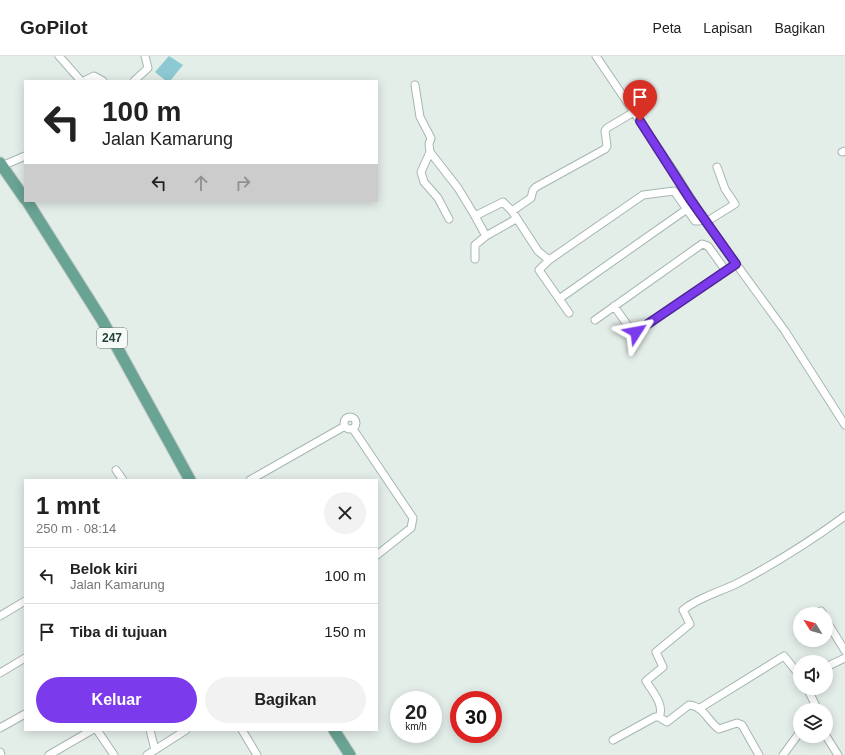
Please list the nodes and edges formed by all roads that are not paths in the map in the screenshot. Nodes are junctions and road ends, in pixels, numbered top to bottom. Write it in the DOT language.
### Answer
graph roads {
  1 [pos="60,56"];
  2 [pos="145,56"];
  3 [pos="596,56"];
  4 [pos="80,80"];
  5 [pos="86,80"];
  6 [pos="102,80"];
  7 [pos="135,80"];
  8 [pos="415,84"];
  9 [pos="634,112"];
  10 [pos="430,152"];
  11 [pos="24,156"];
  12 [pos="1,164"];
  13 [pos="717,167"];
  14 [pos="24,197"];
  15 [pos="27,202"];
  16 [pos="687,209"];
  17 [pos="512,211"];
  18 [pos="475,216"];
  19 [pos="448,219"];
  20 [pos="516,219"];
  21 [pos="705,220"];
  22 [pos="486,236"];
  23 [pos="475,259"];
  24 [pos="549,260"];
  25 [pos="736,264"];
  26 [pos="726,271"];
  27 [pos="559,299"];
  28 [pos="614,306"];
  29 [pos="569,313"];
  30 [pos="595,320"];
  31 [pos="845,425"];
  32 [pos="345,426"];
  33 [pos="353,429"];
  34 [pos="116,470"];
  35 [pos="122,479"];
  36 [pos="189,479"];
  37 [pos="252,479"];
  38 [pos="845,516"];
  39 [pos="378,554"];
  40 [pos="24,602"];
  41 [pos="0,616"];
  42 [pos="833,631"];
  43 [pos="845,651"];
  44 [pos="845,658"];
  45 [pos="24,659"];
  46 [pos="833,664"];
  47 [pos="793,667"];
  48 [pos="0,673"];
  49 [pos="700,708"];
  50 [pos="24,715"];
  51 [pos="659,717"];
  52 [pos="0,728"];
  53 [pos="90,731"];
  54 [pos="97,731"];
  55 [pos="150,731"];
  56 [pos="184,731"];
  57 [pos="243,731"];
  58 [pos="335,731"];
  59 [pos="613,740"];
  60 [pos="793,741"];
  61 [pos="830,743"];
  62 [pos="150,753"];
  63 [pos="49,755"];
  64 [pos="114,755"];
  65 [pos="257,755"];
  66 [pos="350,755"];
  67 [pos="759,755"];
  68 [pos="783,755"];
  69 [pos="838,755"];
  1 -- 4 [label="street"];
  2 -- 7 [label="street"];
  3 -- 9 [label="street"];
  5 -- 6 [label="street"];
  8 -- 10 [label="street"];
  9 -- 17 [label="street"];
  9 -- 21 [label="street"];
  10 -- 18 [label="street"];
  10 -- 19 [label="street"];
  11 -- 12 [label="street"];
  12 -- 14 [label="main road, 247"];
  13 -- 21 [label="street"];
  15 -- 36 [label="main road, 247"];
  16 -- 21 [label="street"];
  16 -- 24 [label="street"];
  16 -- 27 [label="street"];
  17 -- 18 [label="street"];
  17 -- 20 [label="street"];
  18 -- 22 [label="street"];
  20 -- 22 [label="street"];
  20 -- 24 [label="street"];
  21 -- 25 [label="street"];
  22 -- 23 [label="street"];
  24 -- 27 [label="street"];
  25 -- 26 [label="street"];
  25 -- 31 [label="street"];
  26 -- 28 [label="street"];
  26 -- 28 [label="street"];
  27 -- 29 [label="street"];
  28 -- 30 [label="street"];
  32 -- 33 [label="street"];
  32 -- 33 [label="street"];
  32 -- 37 [label="street"];
  33 -- 39 [label="street"];
  34 -- 35 [label="street"];
  38 -- 51 [label="street"];
  40 -- 41 [label="street"];
  42 -- 43 [label="street"];
  44 -- 46 [label="street"];
  45 -- 48 [label="street"];
  47 -- 49 [label="street"];
  49 -- 51 [label="street"];
  49 -- 67 [label="street"];
  50 -- 52 [label="street"];
  51 -- 59 [label="street"];
  53 -- 63 [label="street"];
  54 -- 64 [label="street"];
  55 -- 62 [label="street"];
  56 -- 62 [label="street"];
  57 -- 65 [label="street"];
  58 -- 66 [label="main road"];
  60 -- 68 [label="street"];
  61 -- 69 [label="street"];
}
